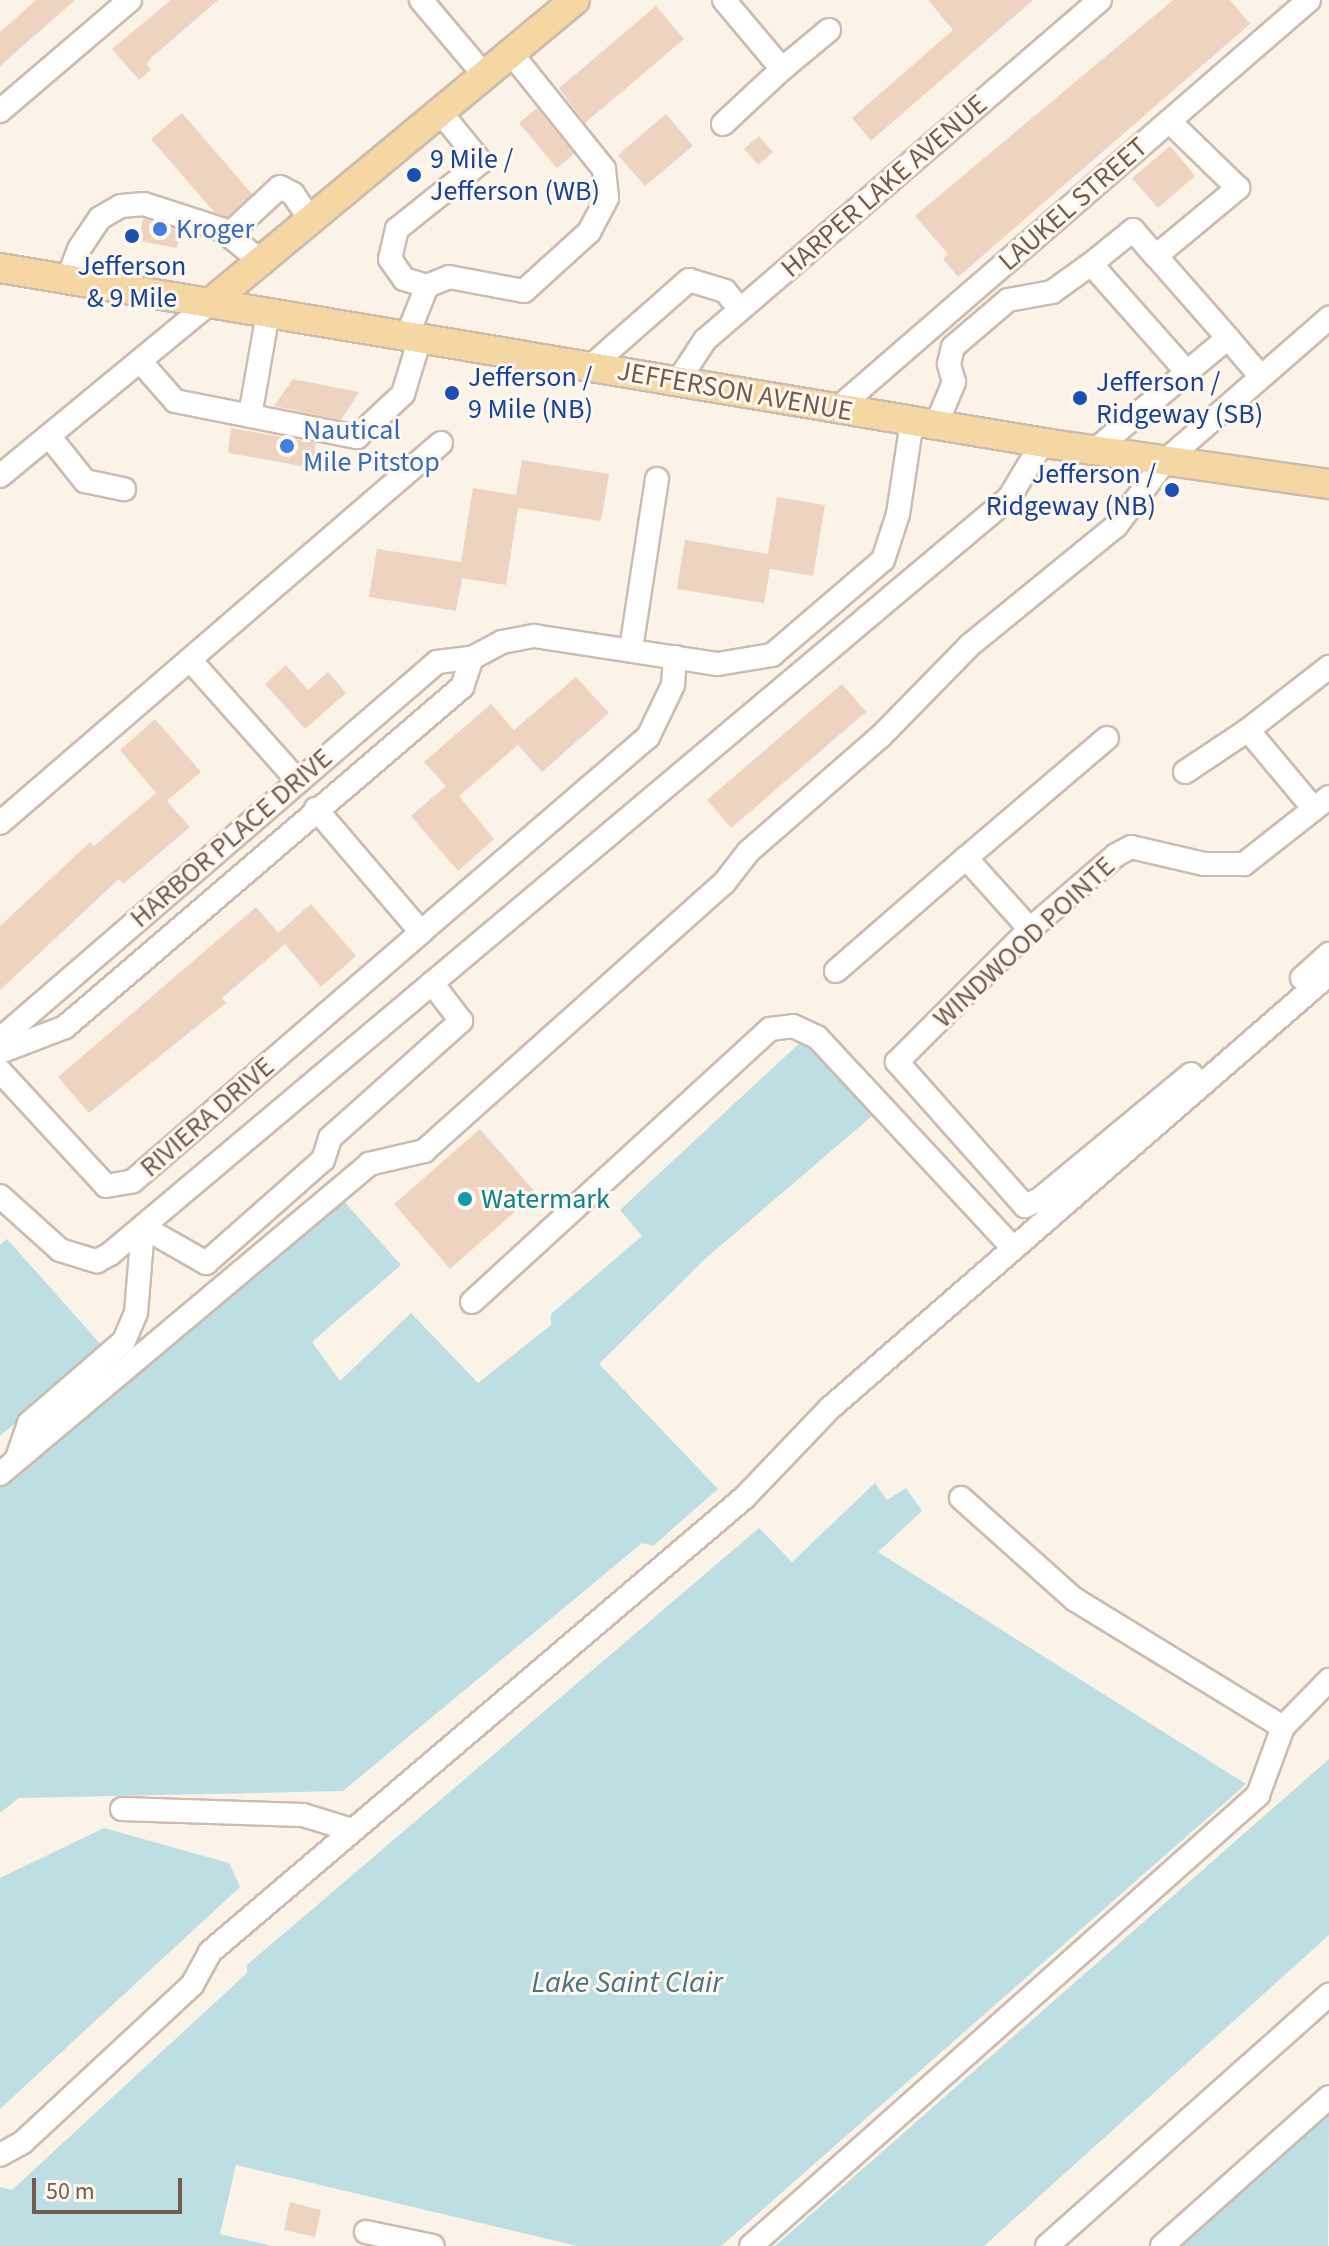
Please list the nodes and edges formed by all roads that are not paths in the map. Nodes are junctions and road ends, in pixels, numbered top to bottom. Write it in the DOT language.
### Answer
graph roads {
  1 [pos="130,0"];
  2 [pos="575,0"];
  3 [pos="724,0"];
  4 [pos="1100,0"];
  5 [pos="1309,0"];
  6 [pos="425,2"];
  7 [pos="829,30"];
  8 [pos="512,54"];
  9 [pos="782,69"];
  10 [pos="485,76"];
  11 [pos="0,111"];
  12 [pos="441,113"];
  13 [pos="1169,121"];
  14 [pos="723,124"];
  15 [pos="312,222"];
  16 [pos="229,234"];
  17 [pos="1156,256"];
  18 [pos="263,263"];
  19 [pos="1091,264"];
  20 [pos="0,268"];
  21 [pos="68,278"];
  22 [pos="427,286"];
  23 [pos="210,303"];
  24 [pos="740,309"];
  25 [pos="268,313"];
  26 [pos="1329,318"];
  27 [pos="414,337"];
  28 [pos="1228,338"];
  29 [pos="140,361"];
  30 [pos="590,367"];
  31 [pos="1187,372"];
  32 [pos="1261,377"];
  33 [pos="678,381"];
  34 [pos="838,408"];
  35 [pos="250,416"];
  36 [pos="924,423"];
  37 [pos="49,436"];
  38 [pos="441,443"];
  39 [pos="1042,443"];
  40 [pos="1094,451"];
  41 [pos="1165,461"];
  42 [pos="0,476"];
  43 [pos="657,479"];
  44 [pos="1329,484"];
  45 [pos="124,489"];
  46 [pos="631,649"];
  47 [pos="675,657"];
  48 [pos="472,658"];
  49 [pos="192,662"];
  50 [pos="1329,667"];
  51 [pos="1248,730"];
  52 [pos="1107,738"];
  53 [pos="1185,772"];
  54 [pos="298,781"];
  55 [pos="1322,803"];
  56 [pos="316,809"];
  57 [pos="0,823"];
  58 [pos="966,858"];
  59 [pos="1030,929"];
  60 [pos="421,932"];
  61 [pos="1329,954"];
  62 [pos="836,971"];
  63 [pos="1329,974"];
  64 [pos="432,983"];
  65 [pos="0,1039"];
  66 [pos="0,1052"];
  67 [pos="0,1071"];
  68 [pos="0,1196"];
  69 [pos="990,1223"];
  70 [pos="143,1227"];
  71 [pos="1012,1247"];
  72 [pos="982,1273"];
  73 [pos="472,1302"];
  74 [pos="8,1467"];
  75 [pos="961,1498"];
  76 [pos="1329,1680"];
  77 [pos="1283,1727"];
  78 [pos="122,1809"];
  79 [pos="352,1830"];
  80 [pos="1329,1995"];
  81 [pos="1329,2097"];
  82 [pos="0,2155"];
  83 [pos="366,2232"];
  84 [pos="433,2246"];
  85 [pos="751,2246"];
  86 [pos="1047,2246"];
  87 [pos="1162,2246"];
  1 -- 11 [label="street"];
  2 -- 8 [label="main road"];
  3 -- 9 [label="street"];
  4 -- 24 [label="street, HARPER LAKE AVENUE"];
  5 -- 13 [label="street, LAUKEL STREET"];
  6 -- 10 [label="street"];
  7 -- 9 [label="street"];
  8 -- 10 [label="main road"];
  8 -- 22 [label="street"];
  9 -- 14 [label="street"];
  10 -- 12 [label="main road"];
  12 -- 15 [label="main road"];
  12 -- 22 [label="street"];
  13 -- 17 [label="street"];
  13 -- 34 [label="street, LAUKEL STREET"];
  15 -- 16 [label="street"];
  15 -- 18 [label="main road"];
  16 -- 18 [label="street"];
  16 -- 21 [label="street"];
  17 -- 19 [label="street"];
  17 -- 28 [label="street"];
  18 -- 23 [label="main road"];
  19 -- 31 [label="street"];
  19 -- 36 [label="street"];
  20 -- 21 [label="main road, JEFFERSON AVENUE"];
  21 -- 23 [label="main road, JEFFERSON AVENUE"];
  22 -- 27 [label="street"];
  23 -- 25 [label="main road, JEFFERSON AVENUE"];
  23 -- 29 [label="street"];
  24 -- 30 [label="street"];
  24 -- 33 [label="street, HARPER LAKE AVENUE"];
  25 -- 27 [label="main road, JEFFERSON AVENUE"];
  25 -- 35 [label="street"];
  26 -- 32 [label="street"];
  27 -- 30 [label="main road, JEFFERSON AVENUE"];
  27 -- 35 [label="street"];
  28 -- 31 [label="street"];
  28 -- 32 [label="street"];
  29 -- 35 [label="street"];
  29 -- 37 [label="street"];
  30 -- 33 [label="main road, JEFFERSON AVENUE"];
  31 -- 40 [label="street"];
  32 -- 41 [label="street"];
  33 -- 34 [label="main road, JEFFERSON AVENUE"];
  34 -- 36 [label="main road, JEFFERSON AVENUE"];
  36 -- 39 [label="main road, JEFFERSON AVENUE"];
  36 -- 47 [label="street"];
  37 -- 42 [label="street"];
  37 -- 45 [label="street"];
  38 -- 49 [label="street"];
  39 -- 40 [label="main road, JEFFERSON AVENUE"];
  39 -- 64 [label="street"];
  40 -- 41 [label="main road, JEFFERSON AVENUE"];
  41 -- 44 [label="main road, JEFFERSON AVENUE"];
  41 -- 74 [label="street"];
  43 -- 46 [label="street"];
  46 -- 47 [label="street"];
  46 -- 48 [label="street"];
  47 -- 60 [label="street, RIVIERA DRIVE"];
  48 -- 54 [label="street, HARBOR PLACE DRIVE"];
  48 -- 56 [label="street"];
  49 -- 54 [label="street"];
  49 -- 57 [label="street"];
  50 -- 51 [label="street"];
  51 -- 53 [label="street"];
  51 -- 55 [label="street"];
  52 -- 58 [label="street"];
  54 -- 65 [label="street, HARBOR PLACE DRIVE"];
  55 -- 59 [label="street, WINDWOOD POINTE"];
  56 -- 60 [label="street"];
  56 -- 66 [label="street"];
  58 -- 59 [label="street"];
  58 -- 62 [label="street"];
  59 -- 61 [label="street, WINDWOOD POINTE"];
  60 -- 67 [label="street, RIVIERA DRIVE"];
  63 -- 71 [label="street"];
  64 -- 70 [label="street"];
  64 -- 70 [label="street"];
  68 -- 70 [label="street"];
  69 -- 71 [label="street"];
  69 -- 72 [label="street"];
  69 -- 73 [label="street"];
  70 -- 74 [label="street"];
  71 -- 72 [label="street"];
  72 -- 79 [label="street"];
  75 -- 77 [label="street"];
  76 -- 77 [label="street"];
  77 -- 85 [label="street"];
  78 -- 79 [label="street"];
  79 -- 82 [label="street"];
  80 -- 86 [label="street"];
  81 -- 87 [label="street"];
  83 -- 84 [label="street"];
}
